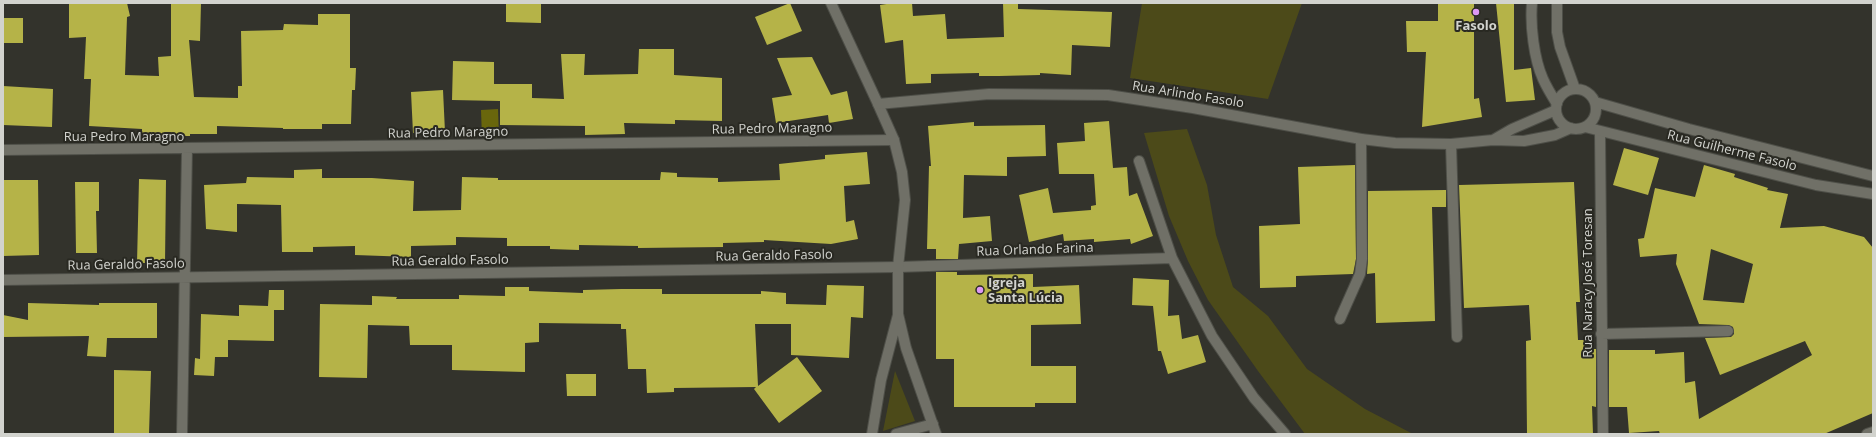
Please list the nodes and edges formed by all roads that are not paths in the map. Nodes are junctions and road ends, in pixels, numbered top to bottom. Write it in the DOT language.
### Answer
graph roads {
  1 [pos="830,3"];
  2 [pos="1532,3"];
  3 [pos="1557,3"];
  4 [pos="1575,89"];
  5 [pos="1595,102"];
  6 [pos="878,104"];
  7 [pos="1557,107"];
  8 [pos="1585,127"];
  9 [pos="1571,128"];
  10 [pos="1600,132"];
  11 [pos="1361,139"];
  12 [pos="894,140"];
  13 [pos="1493,140"];
  14 [pos="1451,144"];
  15 [pos="187,149"];
  16 [pos="3,150"];
  17 [pos="1139,160"];
  18 [pos="1873,176"];
  19 [pos="1873,194"];
  20 [pos="1172,258"];
  21 [pos="898,267"];
  22 [pos="186,277"];
  23 [pos="3,280"];
  24 [pos="898,314"];
  25 [pos="1340,319"];
  26 [pos="1728,331"];
  27 [pos="1601,334"];
  28 [pos="1457,337"];
  29 [pos="934,429"];
  30 [pos="1873,432"];
  31 [pos="182,434"];
  32 [pos="872,434"];
  33 [pos="896,434"];
  34 [pos="1285,434"];
  35 [pos="1603,434"];
  36 [pos="1867,434"];
  1 -- 6 [label="street"];
  2 -- 7 [label="street"];
  3 -- 4 [label="street"];
  4 -- 5 [label="street"];
  4 -- 7 [label="street"];
  5 -- 8 [label="street"];
  5 -- 18 [label="street, Rua Guilherme Fasolo"];
  6 -- 11 [label="street, Rua Arlindo Fasolo"];
  6 -- 12 [label="street"];
  7 -- 9 [label="street"];
  7 -- 13 [label="street"];
  8 -- 9 [label="street"];
  8 -- 10 [label="street, Rua Guilherme Fasolo"];
  9 -- 13 [label="street, Rua Arlindo Fasolo"];
  10 -- 19 [label="street, Rua Guilherme Fasolo"];
  10 -- 27 [label="street, Rua Naracy José Toresan"];
  11 -- 14 [label="street, Rua Arlindo Fasolo"];
  11 -- 25 [label="street"];
  12 -- 15 [label="street, Rua Pedro Maragno"];
  12 -- 21 [label="street"];
  13 -- 14 [label="street, Rua Arlindo Fasolo"];
  14 -- 28 [label="street"];
  15 -- 16 [label="street, Rua Pedro Maragno"];
  15 -- 22 [label="street"];
  17 -- 20 [label="street"];
  20 -- 21 [label="street, Rua Orlando Farina"];
  20 -- 34 [label="street"];
  21 -- 22 [label="street, Rua Geraldo Fasolo"];
  21 -- 24 [label="street"];
  22 -- 23 [label="street, Rua Geraldo Fasolo"];
  22 -- 31 [label="street"];
  24 -- 29 [label="street"];
  24 -- 32 [label="street"];
  26 -- 27 [label="street"];
  27 -- 35 [label="street, Rua Naracy José Toresan"];
  29 -- 33 [label="street"];
  30 -- 36 [label="street"];
}
